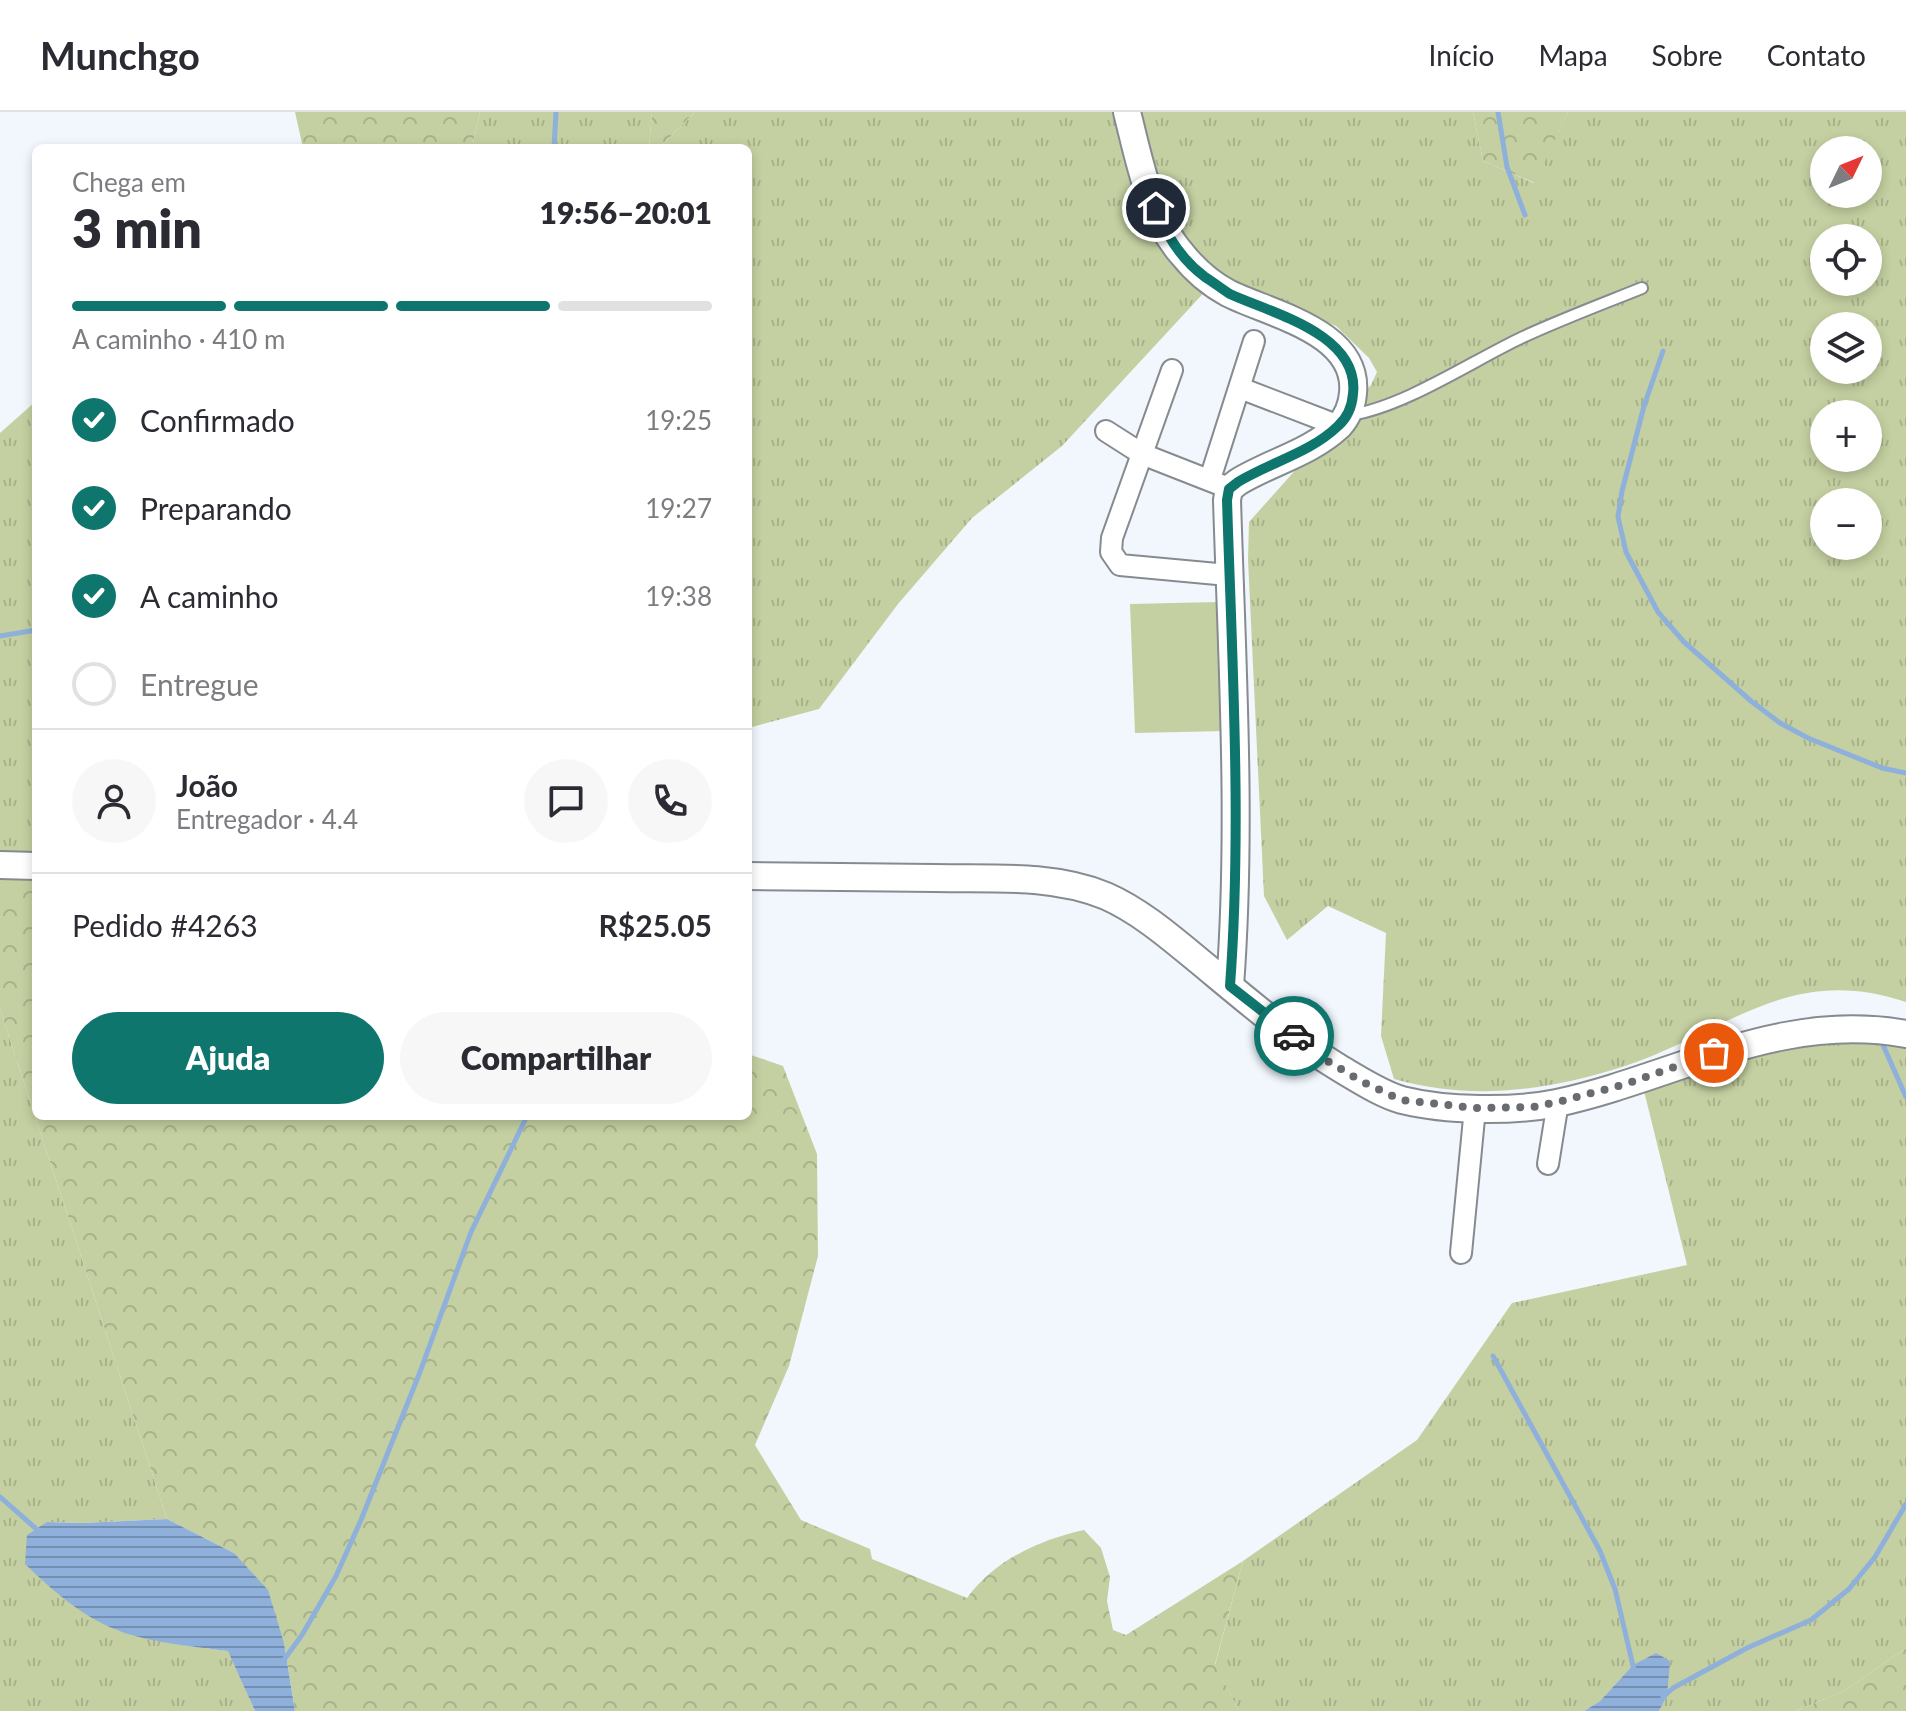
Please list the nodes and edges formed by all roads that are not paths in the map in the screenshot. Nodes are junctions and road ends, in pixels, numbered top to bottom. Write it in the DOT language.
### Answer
graph roads {
  1 [pos="1127,112"];
  2 [pos="1642,288"];
  3 [pos="1254,341"];
  4 [pos="1172,370"];
  5 [pos="1240,388"];
  6 [pos="1343,420"];
  7 [pos="1106,431"];
  8 [pos="1142,454"];
  9 [pos="1220,484"];
  10 [pos="1228,575"];
  11 [pos="0,865"];
  12 [pos="32,866"];
  13 [pos="752,876"];
  14 [pos="1230,986"];
  15 [pos="1906,1034"];
  16 [pos="1558,1102"];
  17 [pos="1475,1108"];
  18 [pos="1548,1164"];
  19 [pos="1461,1253"];
  1 -- 6 [label="street"];
  2 -- 6 [label="lane"];
  3 -- 5 [label="street"];
  4 -- 8 [label="street"];
  5 -- 6 [label="street"];
  5 -- 9 [label="street"];
  6 -- 9 [label="street"];
  7 -- 8 [label="street"];
  8 -- 9 [label="street"];
  8 -- 10 [label="street"];
  9 -- 10 [label="street"];
  10 -- 14 [label="street"];
  11 -- 12 [label="street"];
  13 -- 14 [label="street"];
  14 -- 17 [label="street"];
  15 -- 16 [label="street"];
  16 -- 17 [label="street"];
  16 -- 18 [label="street"];
  17 -- 19 [label="street"];
}
